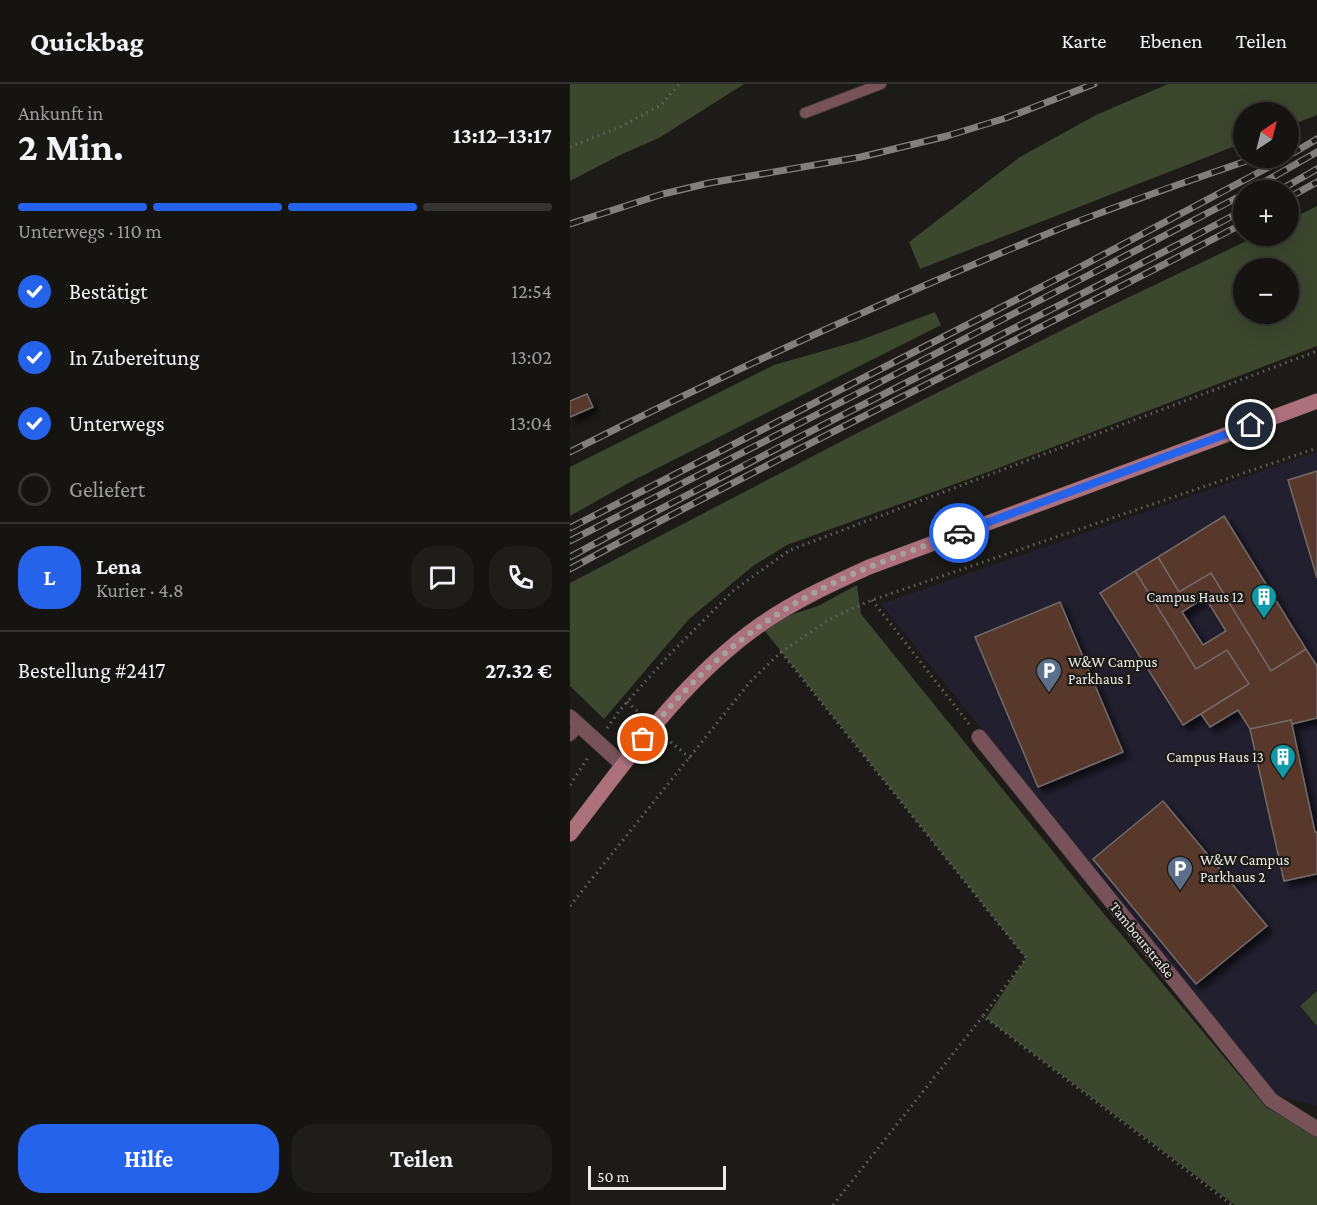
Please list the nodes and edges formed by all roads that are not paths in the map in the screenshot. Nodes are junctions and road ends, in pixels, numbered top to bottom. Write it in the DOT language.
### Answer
graph roads {
  1 [pos="881,84"];
  2 [pos="805,113"];
  3 [pos="1317,400"];
  4 [pos="573,727"];
  5 [pos="979,737"];
  6 [pos="623,765"];
  7 [pos="570,834"];
  8 [pos="1317,1129"];
  1 -- 2 [label="lane"];
  3 -- 6 [label="main road"];
  4 -- 6 [label="street"];
  5 -- 8 [label="street, Tambourstraße"];
  6 -- 7 [label="main road"];
}
